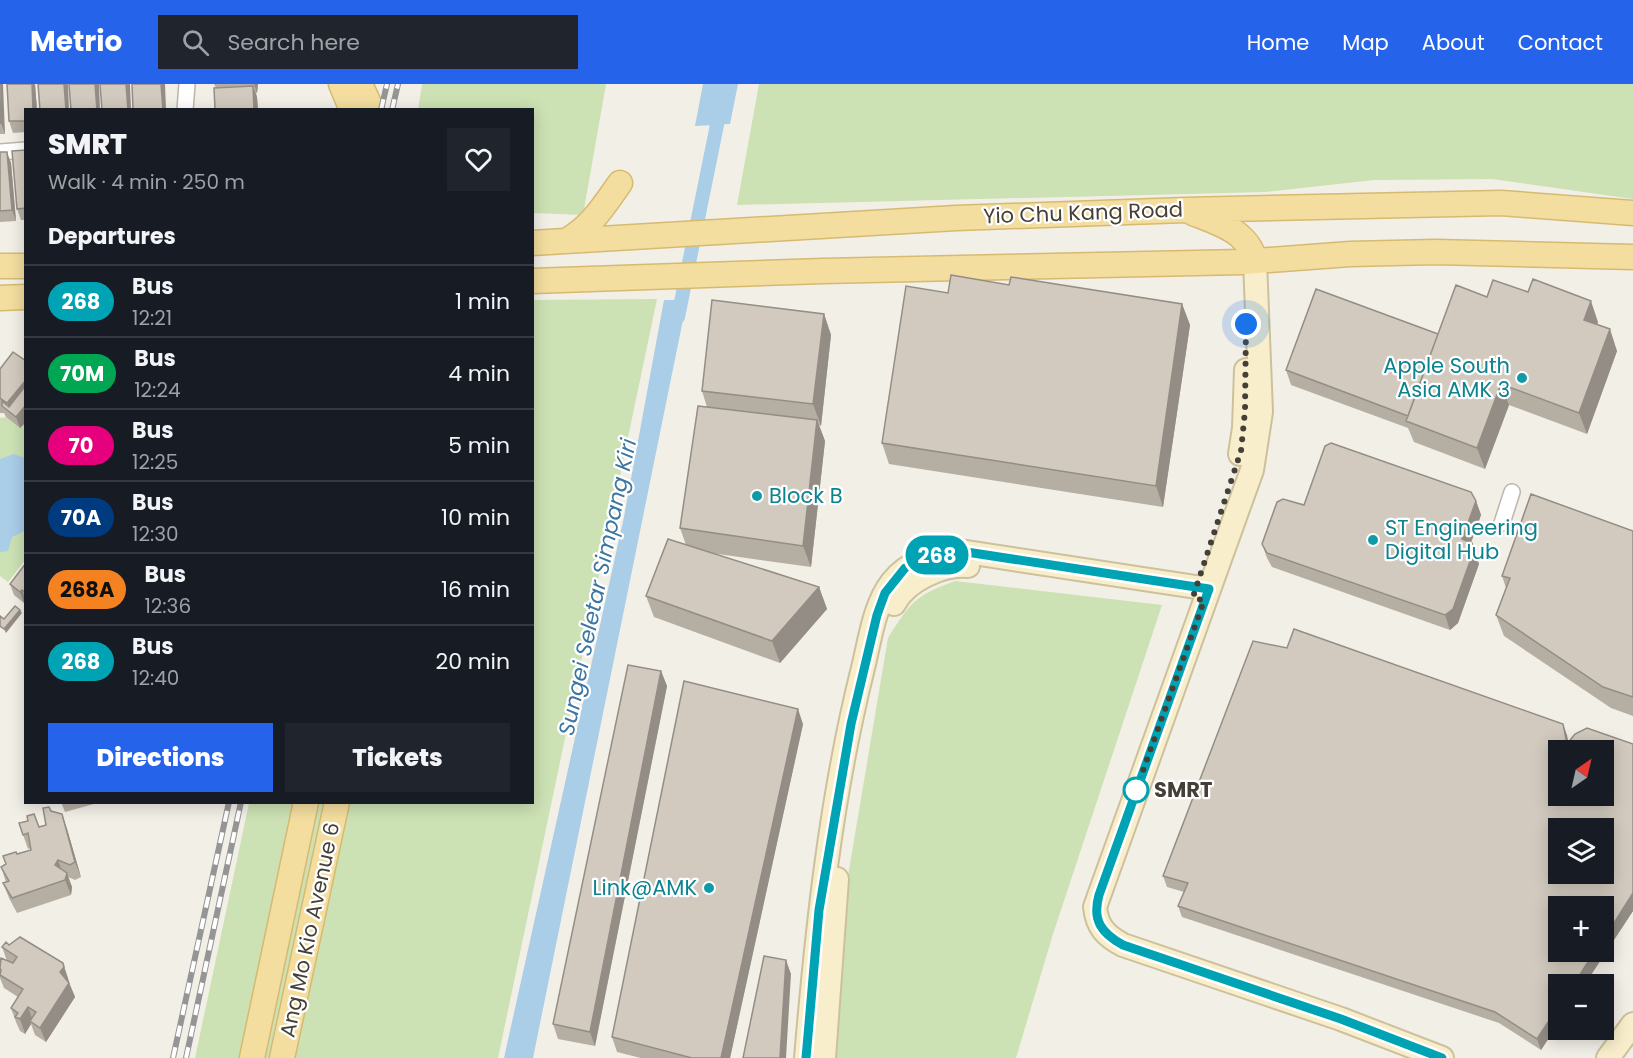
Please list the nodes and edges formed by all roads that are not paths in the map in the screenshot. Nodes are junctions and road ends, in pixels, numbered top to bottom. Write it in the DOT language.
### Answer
graph roads {
  1 [pos="187,84"];
  2 [pos="341,84"];
  3 [pos="360,84"];
  4 [pos="185,108"];
  5 [pos="351,108"];
  6 [pos="371,108"];
  7 [pos="24,150"];
  8 [pos="0,152"];
  9 [pos="620,183"];
  10 [pos="1284,208"];
  11 [pos="1185,210"];
  12 [pos="1633,213"];
  13 [pos="566,241"];
  14 [pos="534,243"];
  15 [pos="1249,256"];
  16 [pos="1633,257"];
  17 [pos="24,266"];
  18 [pos="0,267"];
  19 [pos="534,281"];
  20 [pos="24,297"];
  21 [pos="0,298"];
  22 [pos="1512,492"];
  23 [pos="1502,523"];
  24 [pos="1201,593"];
  25 [pos="306,804"];
  26 [pos="338,804"];
  27 [pos="1633,1024"];
  28 [pos="252,1058"];
  29 [pos="282,1058"];
  30 [pos="806,1058"];
  31 [pos="824,1058"];
  32 [pos="1400,1058"];
  33 [pos="1442,1058"];
  34 [pos="1608,1058"];
  1 -- 4 [label="street"];
  2 -- 5 [label="main road"];
  3 -- 6 [label="main road"];
  7 -- 8 [label="street"];
  9 -- 13 [label="main road"];
  10 -- 11 [label="main road, Yio Chu Kang Road"];
  10 -- 12 [label="main road, Yio Chu Kang Road"];
  10 -- 15 [label="main road"];
  11 -- 13 [label="main road, Yio Chu Kang Road"];
  11 -- 15 [label="main road"];
  13 -- 14 [label="main road, Yio Chu Kang Road"];
  15 -- 16 [label="main road"];
  15 -- 19 [label="main road"];
  15 -- 24 [label="street"];
  17 -- 18 [label="main road"];
  20 -- 21 [label="main road"];
  22 -- 23 [label="street"];
  24 -- 30 [label="street"];
  24 -- 31 [label="street"];
  24 -- 32 [label="street"];
  24 -- 33 [label="street"];
  25 -- 28 [label="main road, Ang Mo Kio Avenue 6"];
  26 -- 29 [label="main road, Ang Mo Kio Avenue 6"];
  27 -- 34 [label="street"];
}
